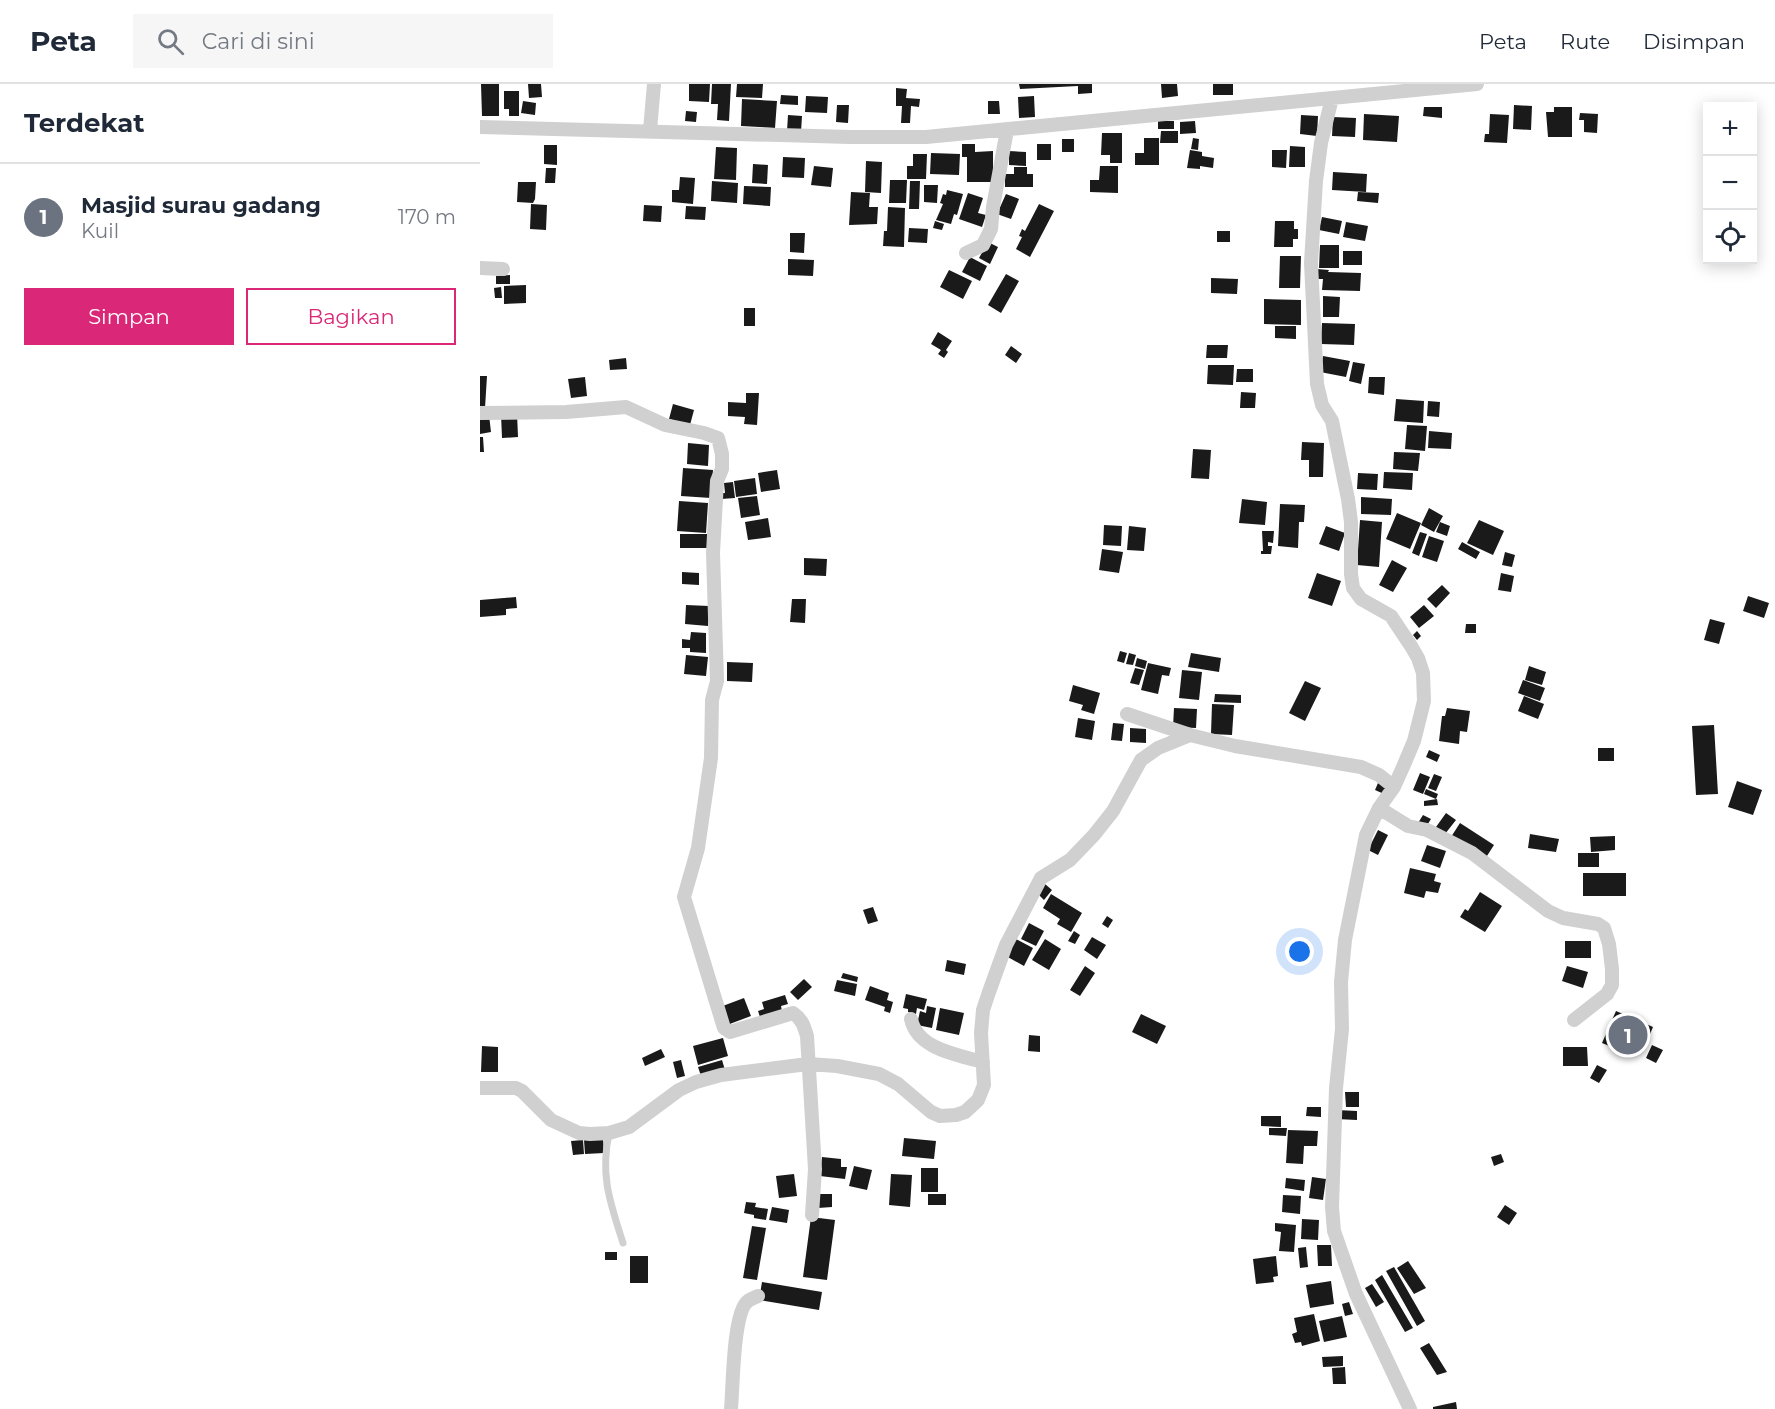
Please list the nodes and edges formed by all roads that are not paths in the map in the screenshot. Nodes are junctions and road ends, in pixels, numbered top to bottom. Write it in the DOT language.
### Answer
graph roads {
  1 [pos="654,84"];
  2 [pos="1477,84"];
  3 [pos="1369,89"];
  4 [pos="1332,98"];
  5 [pos="480,127"];
  6 [pos="651,130"];
  7 [pos="1007,130"];
  8 [pos="966,253"];
  9 [pos="480,268"];
  10 [pos="503,269"];
  11 [pos="480,413"];
  12 [pos="1127,714"];
  13 [pos="1190,735"];
  14 [pos="1394,787"];
  15 [pos="1379,808"];
  16 [pos="911,1019"];
  17 [pos="1574,1020"];
  18 [pos="983,1062"];
  19 [pos="808,1064"];
  20 [pos="480,1088"];
  21 [pos="609,1133"];
  22 [pos="812,1215"];
  23 [pos="623,1243"];
  24 [pos="759,1296"];
  25 [pos="731,1409"];
  26 [pos="1410,1409"];
  1 -- 6 [label="street"];
  2 -- 3 [label="street"];
  3 -- 4 [label="street"];
  4 -- 7 [label="street"];
  4 -- 14 [label="street"];
  5 -- 6 [label="street"];
  6 -- 7 [label="street"];
  7 -- 8 [label="street"];
  9 -- 10 [label="street"];
  11 -- 19 [label="street"];
  12 -- 13 [label="street"];
  13 -- 14 [label="street"];
  13 -- 18 [label="street"];
  14 -- 15 [label="street"];
  15 -- 17 [label="street"];
  15 -- 26 [label="street"];
  16 -- 18 [label="street"];
  18 -- 19 [label="street"];
  19 -- 21 [label="street"];
  19 -- 22 [label="street"];
  20 -- 21 [label="street"];
  21 -- 23 [label="lane"];
  24 -- 25 [label="street"];
}
